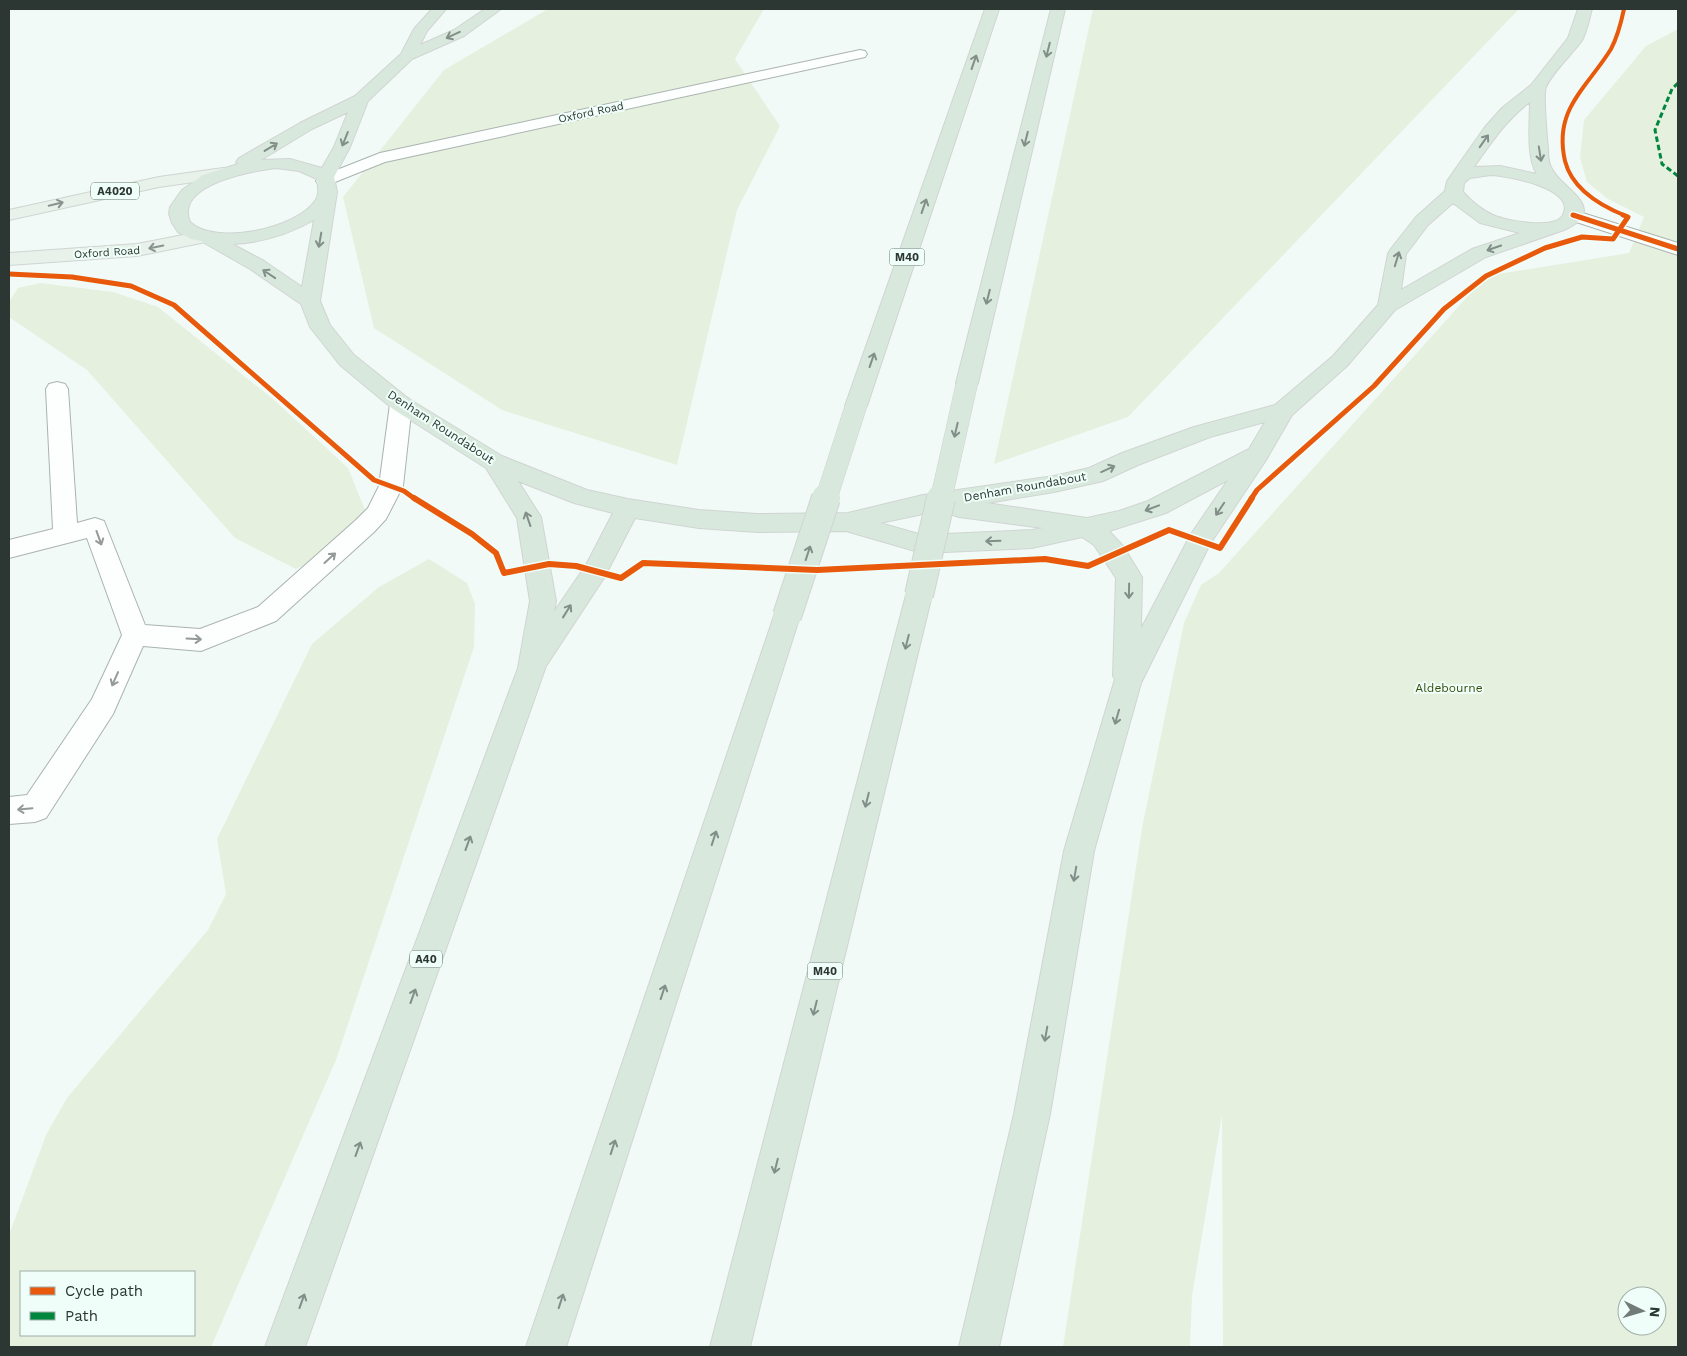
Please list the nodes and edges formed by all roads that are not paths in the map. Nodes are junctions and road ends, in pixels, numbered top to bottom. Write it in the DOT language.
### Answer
graph roads {
  1 [pos="439,9"];
  2 [pos="494,9"];
  3 [pos="992,9"];
  4 [pos="1058,9"];
  5 [pos="1585,9"];
  6 [pos="860,54"];
  7 [pos="407,56"];
  8 [pos="1537,88"];
  9 [pos="361,99"];
  10 [pos="226,172"];
  11 [pos="326,183"];
  12 [pos="1455,187"];
  13 [pos="1556,187"];
  14 [pos="9,215"];
  15 [pos="1573,215"];
  16 [pos="1556,227"];
  17 [pos="204,237"];
  18 [pos="1678,249"];
  19 [pos="9,259"];
  20 [pos="310,301"];
  21 [pos="1388,306"];
  22 [pos="57,389"];
  23 [pos="400,404"];
  24 [pos="1283,410"];
  25 [pos="1258,454"];
  26 [pos="494,462"];
  27 [pos="923,504"];
  28 [pos="628,508"];
  29 [pos="848,522"];
  30 [pos="1084,526"];
  31 [pos="66,534"];
  32 [pos="9,549"];
  33 [pos="135,635"];
  34 [pos="532,668"];
  35 [pos="1127,683"];
  36 [pos="9,810"];
  37 [pos="286,1347"];
  38 [pos="546,1347"];
  39 [pos="730,1347"];
  40 [pos="979,1347"];
  1 -- 7 [label="highway"];
  2 -- 7 [label="highway, one-way"];
  38 -- 3 [label="highway, M40, one-way, bridge"];
  4 -- 39 [label="highway, M40, one-way, bridge"];
  5 -- 8 [label="highway"];
  6 -- 11 [label="street, Oxford Road"];
  7 -- 9 [label="highway"];
  12 -- 8 [label="highway, one-way"];
  8 -- 13 [label="highway, one-way"];
  10 -- 9 [label="highway, one-way"];
  9 -- 11 [label="highway, one-way"];
  10 -- 11 [label="highway"];
  14 -- 10 [label="main road, A4020, one-way"];
  10 -- 17 [label="highway"];
  11 -- 17 [label="highway"];
  11 -- 20 [label="highway, one-way"];
  12 -- 13 [label="highway"];
  12 -- 16 [label="highway"];
  21 -- 12 [label="highway, one-way"];
  13 -- 15 [label="highway"];
  15 -- 16 [label="highway"];
  15 -- 18 [label="street"];
  16 -- 21 [label="highway, Denham Roundabout, one-way"];
  17 -- 19 [label="main road, Oxford Road, one-way"];
  20 -- 17 [label="highway, one-way"];
  20 -- 23 [label="highway, Denham Roundabout"];
  21 -- 24 [label="highway, Denham Roundabout"];
  22 -- 31 [label="street"];
  23 -- 26 [label="highway, Denham Roundabout"];
  33 -- 23 [label="street, one-way"];
  24 -- 25 [label="highway, Denham Roundabout"];
  27 -- 24 [label="highway, Denham Roundabout, one-way"];
  25 -- 30 [label="highway, Denham Roundabout, one-way"];
  25 -- 35 [label="highway, one-way"];
  26 -- 28 [label="highway, Denham Roundabout"];
  34 -- 26 [label="highway, A40, one-way"];
  27 -- 29 [label="highway, Denham Roundabout"];
  27 -- 30 [label="highway"];
  28 -- 29 [label="highway, Denham Roundabout"];
  34 -- 28 [label="highway, one-way"];
  30 -- 29 [label="highway, Denham Roundabout, one-way"];
  30 -- 35 [label="highway, one-way"];
  31 -- 32 [label="street"];
  31 -- 33 [label="street, one-way"];
  33 -- 36 [label="street, one-way"];
  37 -- 34 [label="highway, A40, one-way"];
  35 -- 40 [label="highway, one-way"];
}
